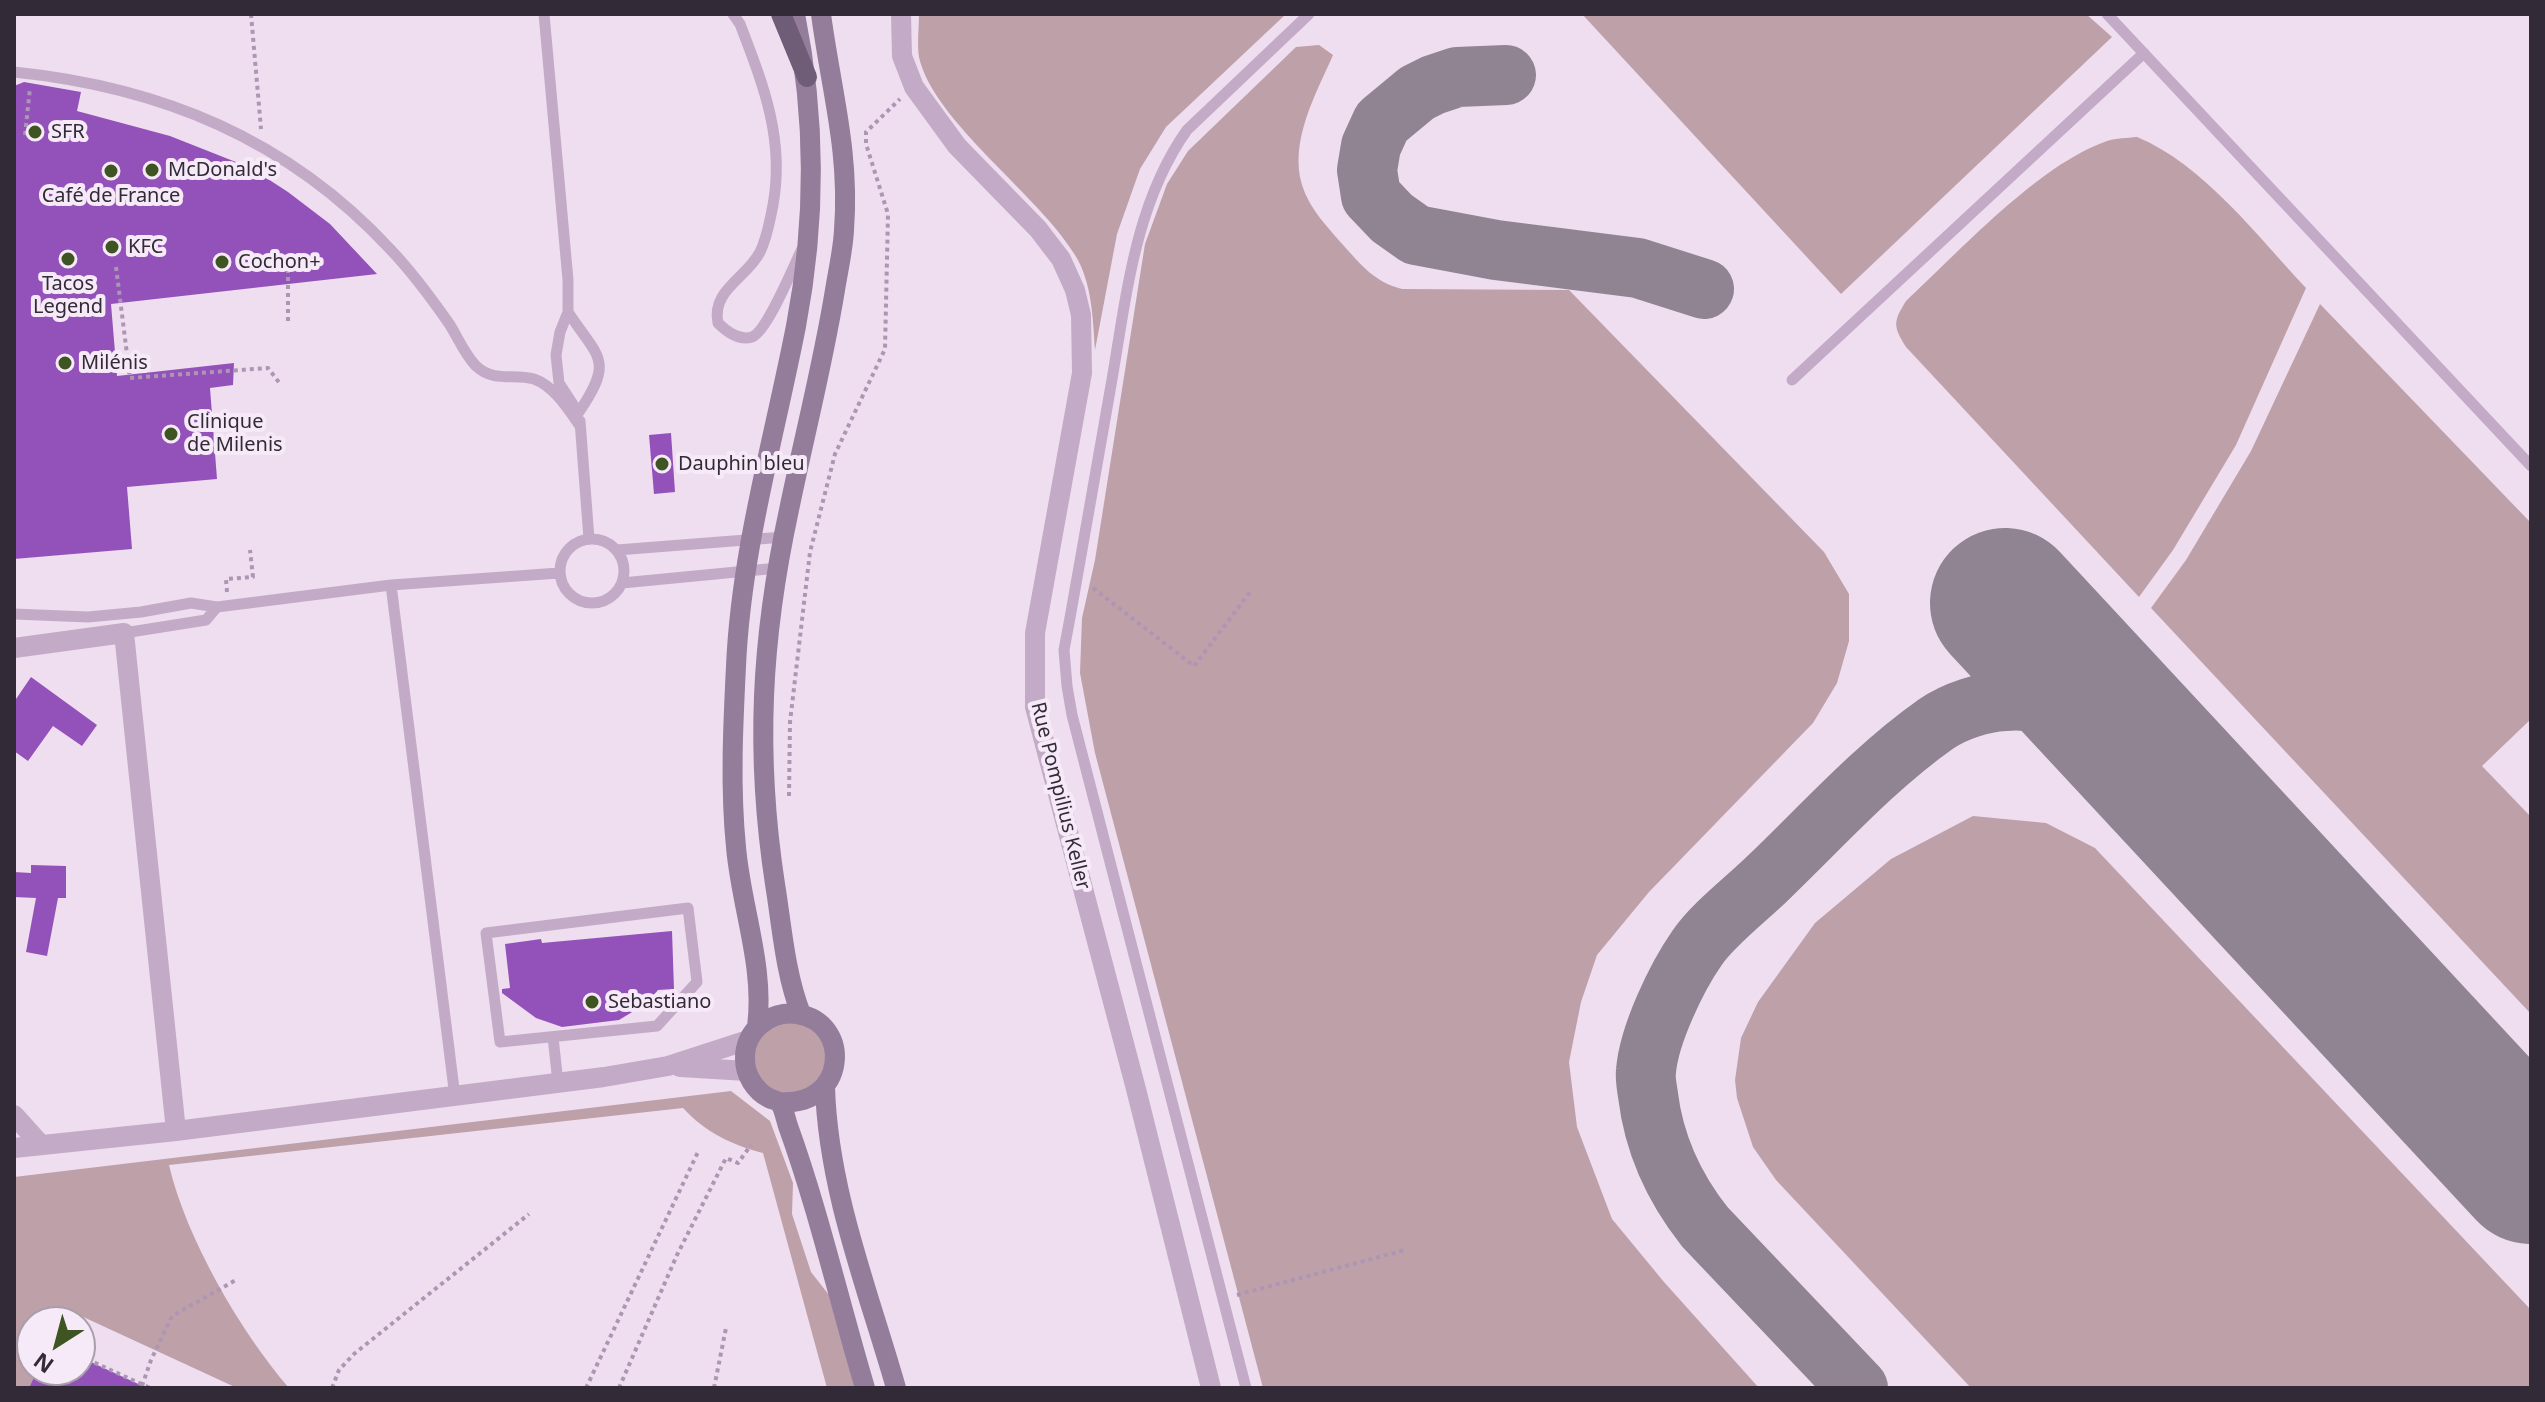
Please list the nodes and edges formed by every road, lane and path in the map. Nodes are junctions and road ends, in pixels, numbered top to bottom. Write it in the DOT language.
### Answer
graph roads {
  1 [pos="251,14"];
  2 [pos="544,14"];
  3 [pos="733,14"];
  4 [pos="781,14"];
  5 [pos="795,14"];
  6 [pos="821,14"];
  7 [pos="901,14"];
  8 [pos="1309,14"];
  9 [pos="2107,14"];
  10 [pos="2144,53"];
  11 [pos="14,72"];
  12 [pos="31,73"];
  13 [pos="807,77"];
  14 [pos="914,87"];
  15 [pos="25,135"];
  16 [pos="264,148"];
  17 [pos="809,234"];
  18 [pos="288,256"];
  19 [pos="116,267"];
  20 [pos="568,312"];
  21 [pos="288,321"];
  22 [pos="1792,380"];
  23 [pos="281,385"];
  24 [pos="579,412"];
  25 [pos="580,426"];
  26 [pos="2531,466"];
  27 [pos="784,537"];
  28 [pos="589,539"];
  29 [pos="751,540"];
  30 [pos="250,550"];
  31 [pos="617,550"];
  32 [pos="778,568"];
  33 [pos="746,571"];
  34 [pos="559,573"];
  35 [pos="1078,576"];
  36 [pos="622,583"];
  37 [pos="391,585"];
  38 [pos="1250,592"];
  39 [pos="223,607"];
  40 [pos="14,614"];
  41 [pos="124,633"];
  42 [pos="14,648"];
  43 [pos="789,796"];
  44 [pos="801,1014"];
  45 [pos="753,1034"];
  46 [pos="553,1037"];
  47 [pos="668,1066"];
  48 [pos="747,1071"];
  49 [pos="558,1083"];
  50 [pos="825,1087"];
  51 [pos="455,1097"];
  52 [pos="779,1102"];
  53 [pos="14,1115"];
  54 [pos="176,1131"];
  55 [pos="41,1145"];
  56 [pos="751,1145"];
  57 [pos="14,1148"];
  58 [pos="698,1152"];
  59 [pos="529,1214"];
  60 [pos="1405,1250"];
  61 [pos="236,1280"];
  62 [pos="1223,1299"];
  63 [pos="726,1328"];
  64 [pos="96,1363"];
  65 [pos="143,1385"];
  66 [pos="150,1388"];
  67 [pos="332,1388"];
  68 [pos="586,1388"];
  69 [pos="619,1388"];
  70 [pos="714,1388"];
  71 [pos="865,1388"];
  72 [pos="896,1388"];
  73 [pos="1211,1388"];
  74 [pos="1246,1388"];
  1 -- 16 [label="path"];
  2 -- 20 [label="lane"];
  3 -- 17 [label="lane"];
  4 -- 13 [label="main road"];
  5 -- 13 [label="main road"];
  6 -- 27 [label="main road"];
  7 -- 14 [label="street, Rue Pompilius Keller"];
  8 -- 35 [label="lane"];
  9 -- 10 [label="lane"];
  10 -- 22 [label="lane"];
  10 -- 26 [label="lane"];
  11 -- 12 [label="lane"];
  12 -- 15 [label="path"];
  12 -- 16 [label="lane"];
  13 -- 17 [label="main road"];
  14 -- 43 [label="path"];
  14 -- 73 [label="street, Rue Pompilius Keller"];
  16 -- 25 [label="lane"];
  17 -- 29 [label="main road"];
  18 -- 21 [label="path"];
  19 -- 23 [label="path"];
  20 -- 24 [label="lane"];
  20 -- 24 [label="lane"];
  24 -- 25 [label="lane"];
  25 -- 28 [label="lane"];
  27 -- 29 [label="lane"];
  27 -- 32 [label="main road"];
  28 -- 31 [label="lane"];
  28 -- 34 [label="lane"];
  29 -- 31 [label="lane"];
  29 -- 33 [label="main road"];
  30 -- 39 [label="path"];
  31 -- 36 [label="lane"];
  32 -- 33 [label="lane"];
  32 -- 44 [label="main road"];
  33 -- 36 [label="lane"];
  33 -- 45 [label="main road"];
  34 -- 36 [label="lane"];
  34 -- 37 [label="lane"];
  35 -- 38 [label="path"];
  35 -- 62 [label="lane"];
  37 -- 39 [label="lane"];
  37 -- 51 [label="lane"];
  39 -- 40 [label="lane"];
  39 -- 41 [label="lane"];
  41 -- 42 [label="street"];
  41 -- 54 [label="street"];
  44 -- 45 [label="main road"];
  44 -- 50 [label="main road"];
  45 -- 47 [label="street"];
  45 -- 48 [label="main road"];
  46 -- 46 [label="lane"];
  46 -- 49 [label="lane"];
  47 -- 48 [label="street"];
  47 -- 49 [label="street"];
  48 -- 52 [label="main road"];
  49 -- 51 [label="street"];
  50 -- 52 [label="main road"];
  50 -- 72 [label="main road"];
  51 -- 54 [label="street"];
  52 -- 71 [label="main road"];
  53 -- 55 [label="street"];
  54 -- 55 [label="street"];
  55 -- 57 [label="street"];
  56 -- 69 [label="path"];
  58 -- 68 [label="path"];
  59 -- 67 [label="path"];
  60 -- 62 [label="path"];
  61 -- 65 [label="path"];
  62 -- 74 [label="lane"];
  63 -- 70 [label="path"];
  64 -- 65 [label="path"];
  65 -- 66 [label="path"];
}
